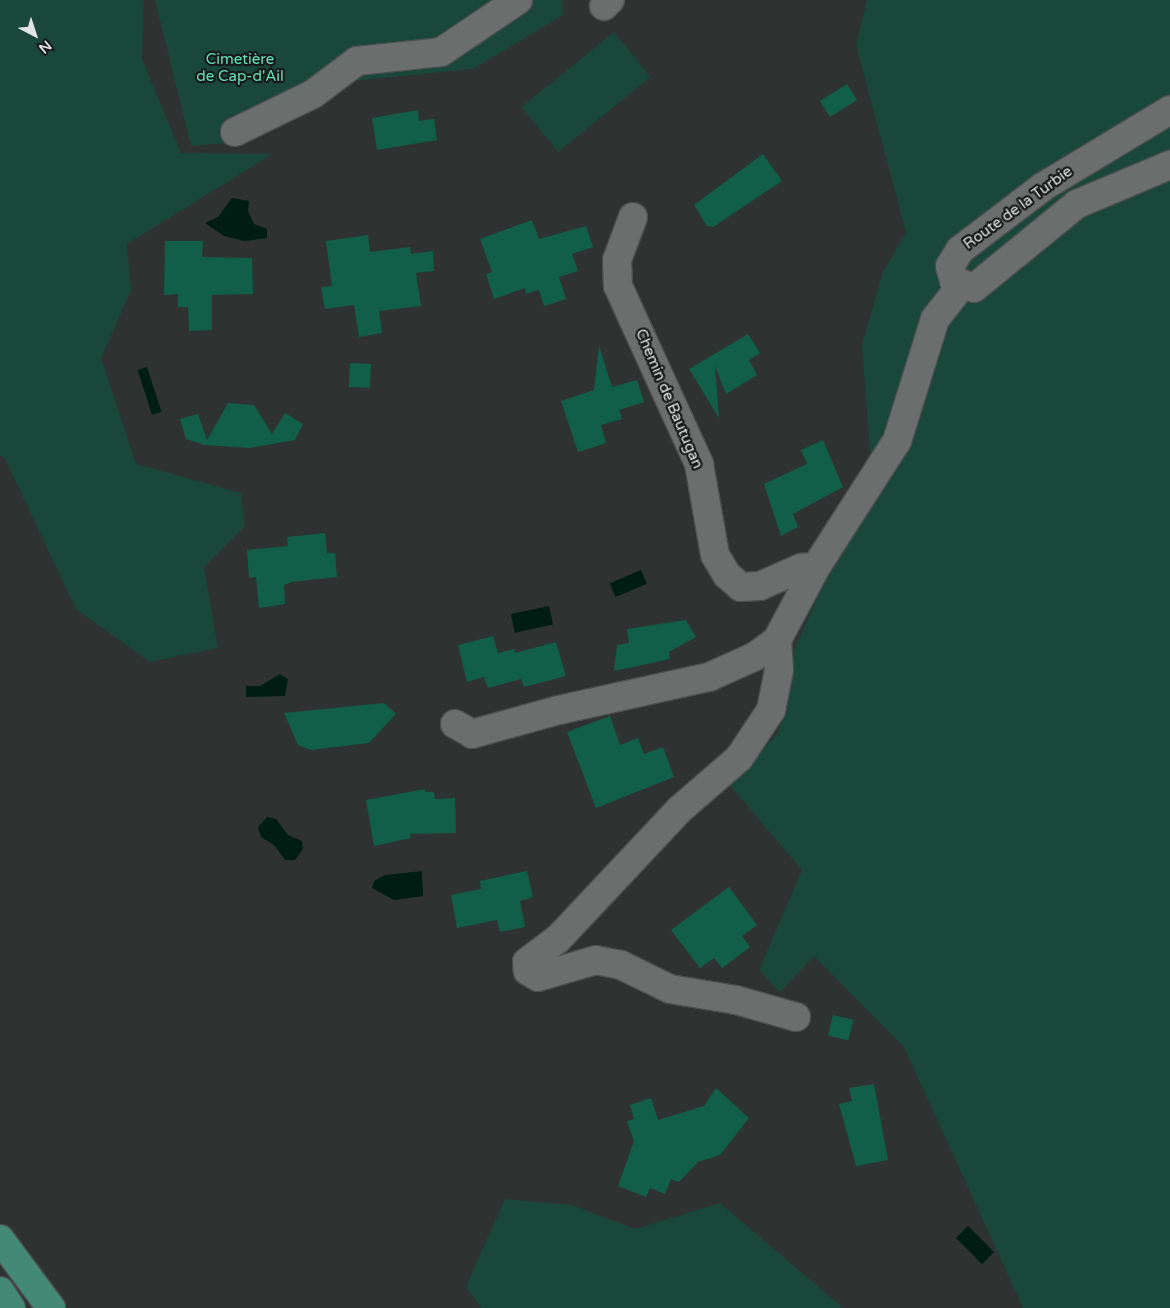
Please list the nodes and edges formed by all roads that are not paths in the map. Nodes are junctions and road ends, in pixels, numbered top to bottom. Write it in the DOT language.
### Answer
graph roads {
  1 [pos="518,0"];
  2 [pos="1170,110"];
  3 [pos="235,132"];
  4 [pos="1170,165"];
  5 [pos="633,217"];
  6 [pos="961,286"];
  7 [pos="816,567"];
  8 [pos="777,640"];
  9 [pos="455,724"];
  10 [pos="796,1017"];
  11 [pos="0,1239"];
  12 [pos="0,1262"];
  13 [pos="0,1291"];
  14 [pos="11,1308"];
  15 [pos="28,1308"];
  16 [pos="51,1308"];
  1 -- 3 [label="street"];
  2 -- 6 [label="street, Route de la Turbie"];
  4 -- 6 [label="street"];
  5 -- 7 [label="street, Chemin de Bautugan"];
  6 -- 7 [label="street"];
  7 -- 8 [label="street"];
  8 -- 9 [label="street"];
  8 -- 10 [label="street"];
  11 -- 16 [label="main road"];
  12 -- 15 [label="main road"];
  13 -- 14 [label="main road"];
}
